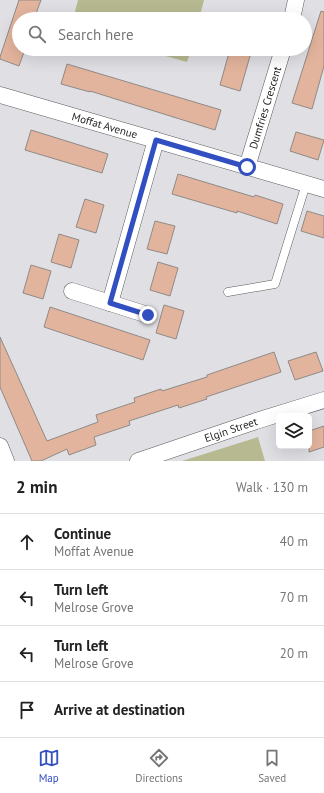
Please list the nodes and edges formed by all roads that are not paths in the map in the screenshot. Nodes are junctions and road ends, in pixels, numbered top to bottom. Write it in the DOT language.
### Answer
graph roads {
  1 [pos="296,0"];
  2 [pos="293,12"];
  3 [pos="282,56"];
  4 [pos="0,95"];
  5 [pos="156,140"];
  6 [pos="247,167"];
  7 [pos="306,184"];
  8 [pos="324,190"];
  9 [pos="72,291"];
  10 [pos="228,292"];
  11 [pos="110,303"];
  12 [pos="148,315"];
  13 [pos="324,400"];
  14 [pos="0,446"];
  15 [pos="6,461"];
  16 [pos="138,461"];
  1 -- 2 [label="street"];
  3 -- 6 [label="street, Dumfries Crescent"];
  4 -- 5 [label="street, Moffat Avenue"];
  5 -- 6 [label="street, Moffat Avenue"];
  5 -- 11 [label="street"];
  6 -- 7 [label="street, Moffat Avenue"];
  7 -- 8 [label="street, Moffat Avenue"];
  7 -- 10 [label="lane"];
  9 -- 11 [label="street"];
  11 -- 12 [label="street"];
  13 -- 16 [label="street, Elgin Street"];
  14 -- 15 [label="street"];
}
